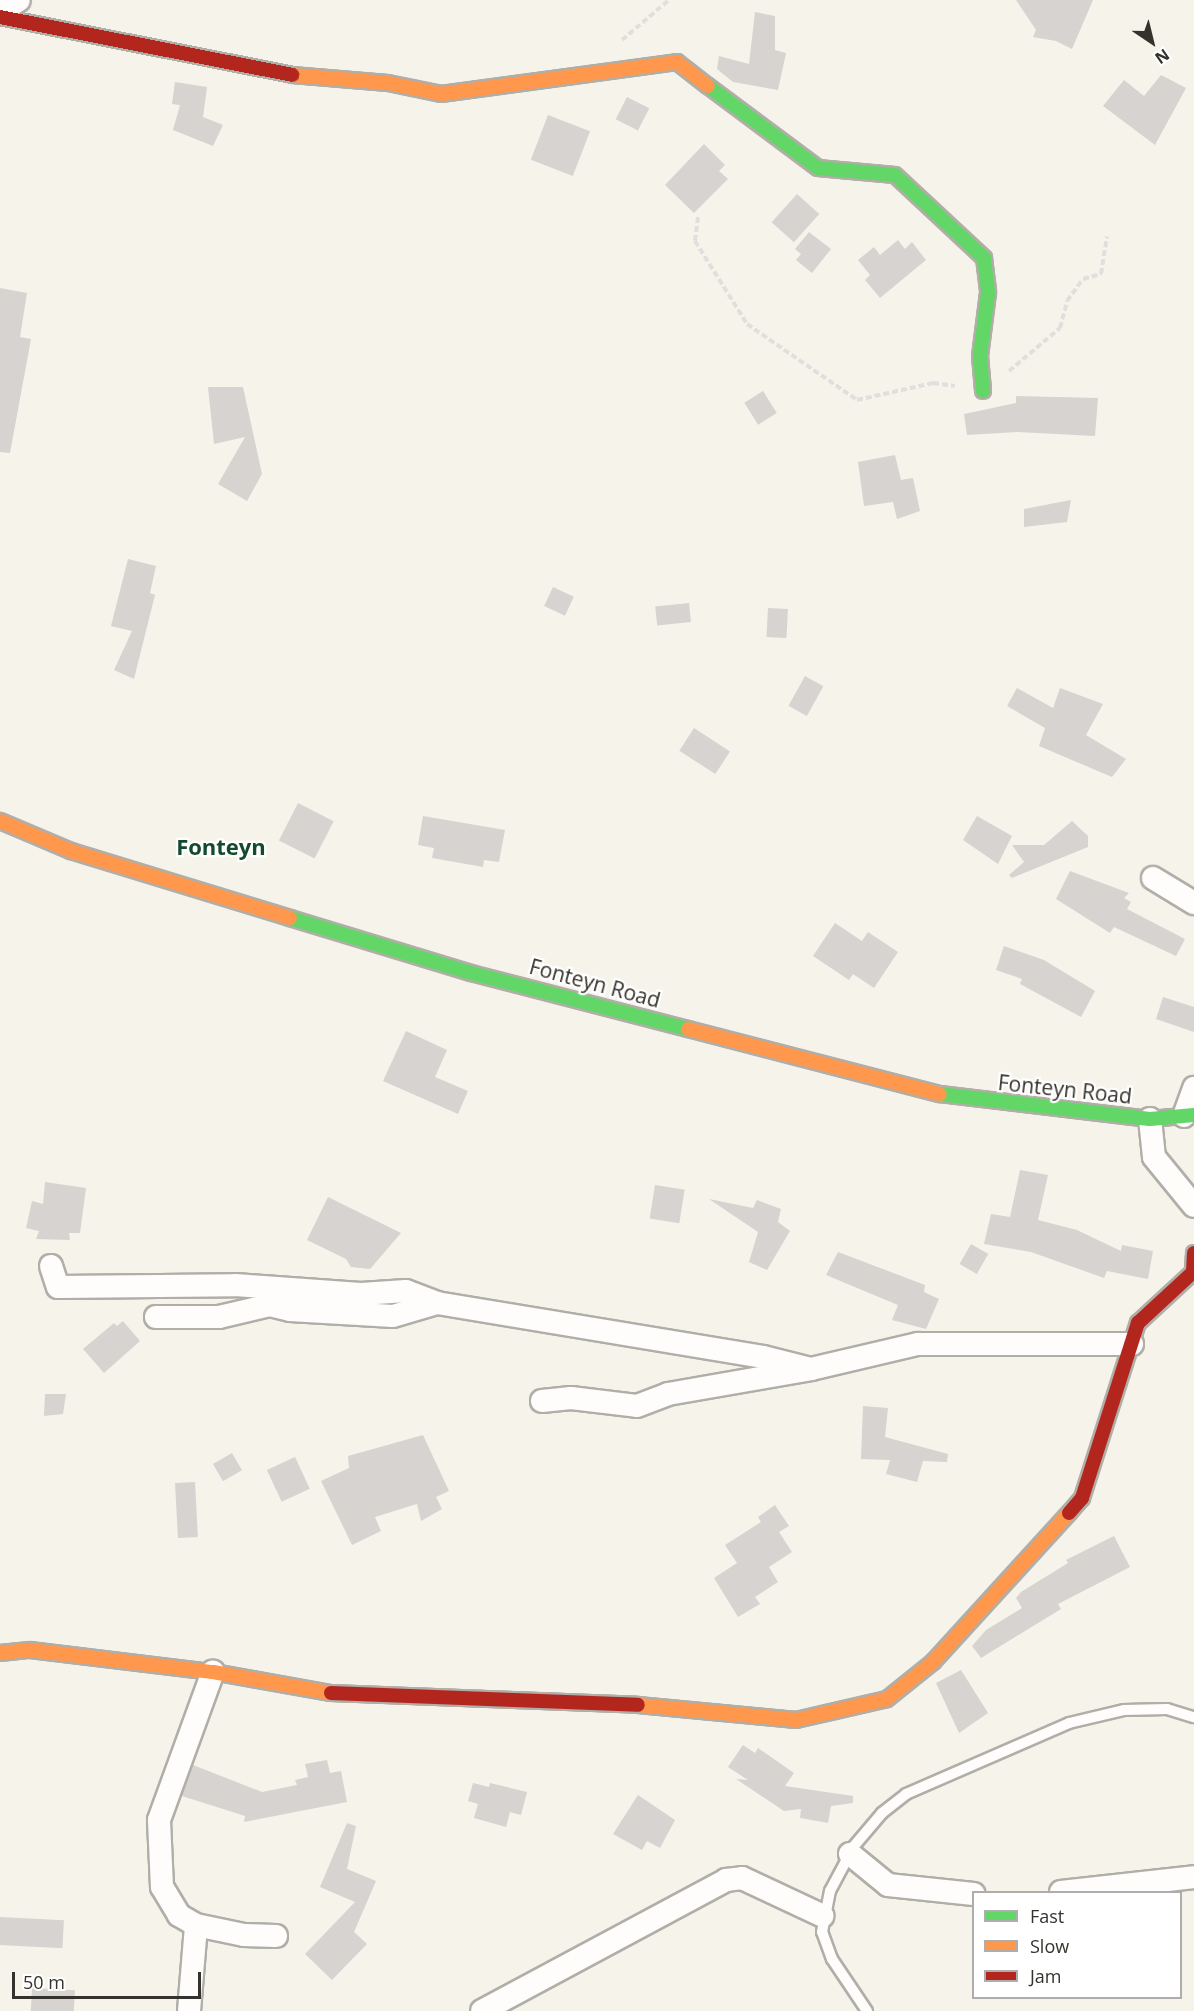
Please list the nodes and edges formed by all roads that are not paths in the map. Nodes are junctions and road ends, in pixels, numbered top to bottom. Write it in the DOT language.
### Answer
graph roads {
  1 [pos="19,0"];
  2 [pos="0,12"];
  3 [pos="0,18"];
  4 [pos="983,391"];
  5 [pos="0,821"];
  6 [pos="1153,878"];
  7 [pos="1194,903"];
  8 [pos="1194,1088"];
  9 [pos="1189,1115"];
  10 [pos="1150,1119"];
  11 [pos="1194,1206"];
  12 [pos="1194,1253"];
  13 [pos="51,1266"];
  14 [pos="437,1303"];
  15 [pos="156,1317"];
  16 [pos="1132,1344"];
  17 [pos="811,1369"];
  18 [pos="542,1401"];
  19 [pos="0,1653"];
  20 [pos="213,1671"];
  21 [pos="1194,1717"];
  22 [pos="850,1854"];
  23 [pos="1194,1876"];
  24 [pos="1077,1891"];
  25 [pos="972,1894"];
  26 [pos="823,1916"];
  27 [pos="196,1925"];
  28 [pos="276,1936"];
  29 [pos="189,2011"];
  30 [pos="482,2011"];
  31 [pos="867,2011"];
  1 -- 2 [label="street"];
  3 -- 4 [label="street"];
  5 -- 10 [label="street, Fonteyn Road"];
  6 -- 7 [label="street"];
  8 -- 9 [label="street"];
  9 -- 10 [label="street, Fonteyn Road"];
  10 -- 11 [label="street"];
  12 -- 16 [label="street"];
  13 -- 14 [label="street"];
  14 -- 15 [label="street"];
  14 -- 17 [label="street"];
  16 -- 17 [label="street"];
  16 -- 20 [label="street"];
  17 -- 18 [label="street"];
  19 -- 20 [label="street"];
  20 -- 27 [label="street"];
  21 -- 22 [label="lane"];
  22 -- 25 [label="street"];
  22 -- 26 [label="lane"];
  23 -- 24 [label="street"];
  26 -- 30 [label="street"];
  26 -- 31 [label="lane"];
  27 -- 28 [label="street"];
  27 -- 29 [label="street"];
}
